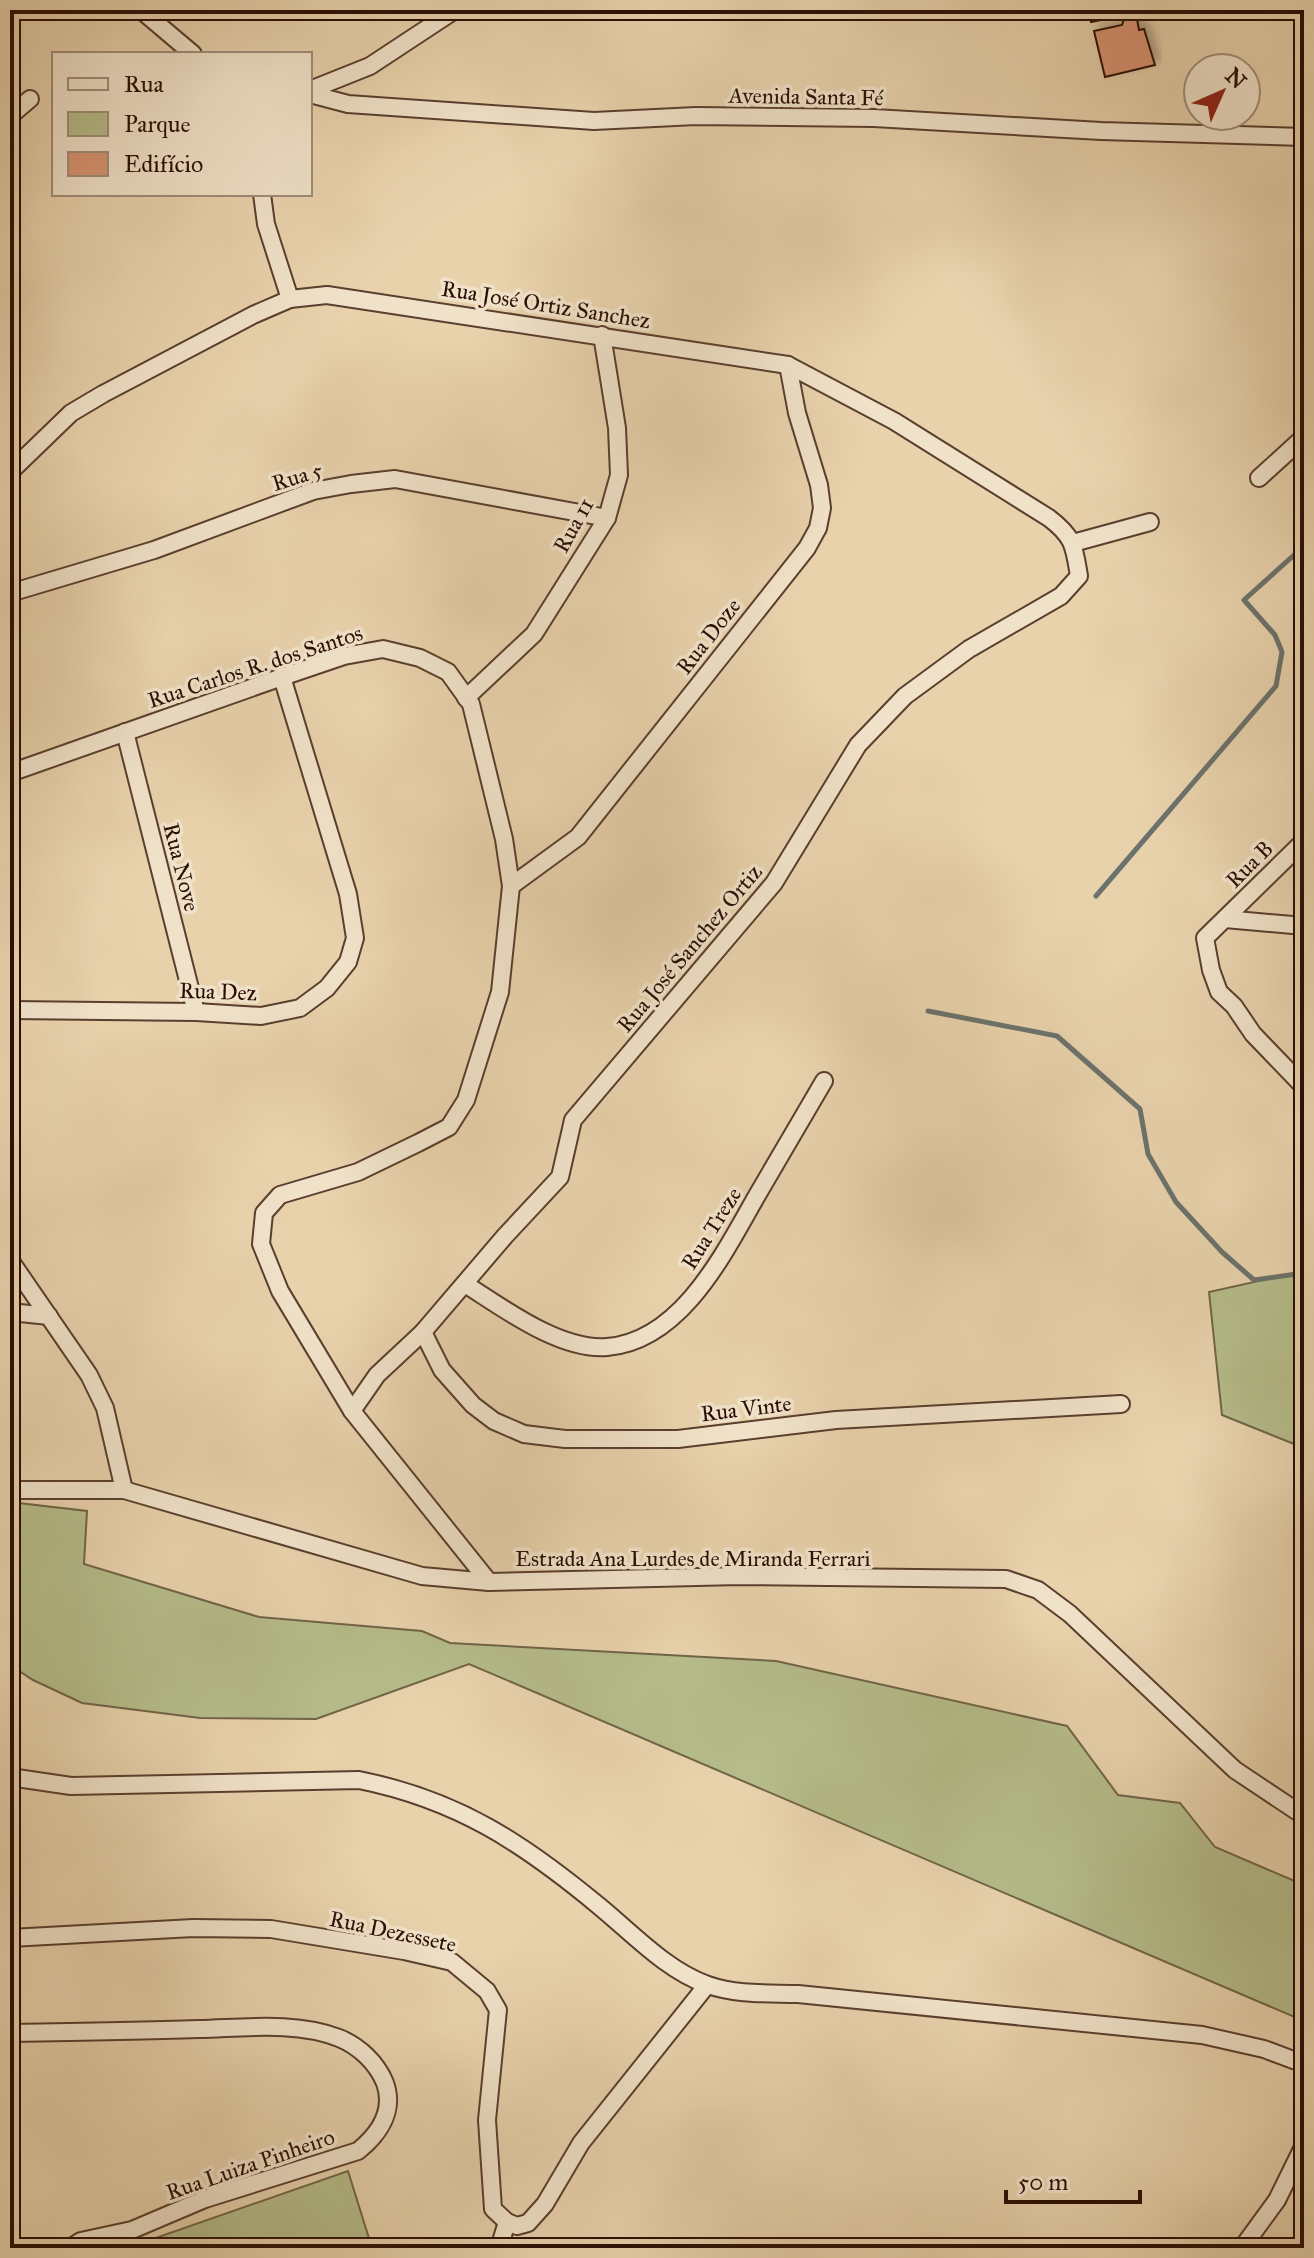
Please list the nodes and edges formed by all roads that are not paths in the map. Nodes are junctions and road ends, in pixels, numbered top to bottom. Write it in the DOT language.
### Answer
graph roads {
  1 [pos="141,10"];
  2 [pos="455,10"];
  3 [pos="191,52"];
  4 [pos="312,91"];
  5 [pos="312,93"];
  6 [pos="30,99"];
  7 [pos="10,116"];
  8 [pos="1304,137"];
  9 [pos="262,196"];
  10 [pos="290,299"];
  11 [pos="602,335"];
  12 [pos="788,365"];
  13 [pos="1304,437"];
  14 [pos="10,472"];
  15 [pos="1259,478"];
  16 [pos="607,518"];
  17 [pos="1150,522"];
  18 [pos="1073,543"];
  19 [pos="10,593"];
  20 [pos="282,677"];
  21 [pos="466,698"];
  22 [pos="125,732"];
  23 [pos="10,773"];
  24 [pos="1304,841"];
  25 [pos="511,886"];
  26 [pos="1225,919"];
  27 [pos="1304,926"];
  28 [pos="10,1010"];
  29 [pos="196,1012"];
  30 [pos="824,1081"];
  31 [pos="1304,1087"];
  32 [pos="10,1260"];
  33 [pos="465,1284"];
  34 [pos="10,1312"];
  35 [pos="49,1316"];
  36 [pos="423,1332"];
  37 [pos="1121,1404"];
  38 [pos="352,1411"];
  39 [pos="10,1490"];
  40 [pos="124,1490"];
  41 [pos="489,1582"];
  42 [pos="10,1777"];
  43 [pos="1304,1816"];
  44 [pos="10,1938"];
  45 [pos="707,1985"];
  46 [pos="10,2033"];
  47 [pos="1304,2064"];
  48 [pos="1304,2145"];
  49 [pos="507,2222"];
  50 [pos="70,2248"];
  51 [pos="499,2248"];
  52 [pos="1242,2248"];
  1 -- 3 [label="street"];
  2 -- 4 [label="street"];
  5 -- 8 [label="street, Avenida Santa Fé"];
  6 -- 7 [label="street"];
  9 -- 10 [label="street"];
  10 -- 11 [label="street, Rua José Ortiz Sanchez"];
  10 -- 14 [label="street, Rua José Ortiz Sanchez"];
  11 -- 12 [label="street, Rua José Ortiz Sanchez"];
  11 -- 16 [label="street, Rua 11"];
  12 -- 18 [label="street, Rua José Ortiz Sanchez"];
  12 -- 25 [label="street, Rua Doze"];
  13 -- 15 [label="street"];
  16 -- 19 [label="street, Rua 5"];
  16 -- 21 [label="street, Rua 11"];
  17 -- 18 [label="street"];
  18 -- 33 [label="street, Rua José Sanchez Ortiz"];
  20 -- 21 [label="street, Rua Carlos R. dos Santos"];
  20 -- 22 [label="street, Rua Carlos R. dos Santos"];
  20 -- 29 [label="street, Rua Dez"];
  21 -- 25 [label="street, Rua Carlos R. dos Santos"];
  22 -- 23 [label="street, Rua Carlos R. dos Santos"];
  22 -- 29 [label="street, Rua Nove"];
  24 -- 26 [label="street, Rua B"];
  25 -- 38 [label="street, Rua Carlos R. dos Santos"];
  26 -- 27 [label="street"];
  26 -- 31 [label="street, Rua B"];
  28 -- 29 [label="street, Rua Dez"];
  30 -- 33 [label="street, Rua Treze"];
  32 -- 35 [label="street"];
  33 -- 36 [label="street, Rua José Sanchez Ortiz"];
  34 -- 35 [label="street"];
  35 -- 40 [label="street"];
  36 -- 37 [label="street, Rua Vinte"];
  36 -- 38 [label="street, Rua José Sanchez Ortiz"];
  38 -- 41 [label="street, Rua Carlos R. dos Santos"];
  39 -- 40 [label="street, Estrada Ana Lurdes de Miranda Ferrari"];
  40 -- 41 [label="street, Estrada Ana Lurdes de Miranda Ferrari"];
  41 -- 43 [label="street, Estrada Ana Lurdes de Miranda Ferrari"];
  42 -- 45 [label="street"];
  44 -- 49 [label="street, Rua Dezessete"];
  45 -- 47 [label="street"];
  45 -- 49 [label="street"];
  46 -- 50 [label="street, Rua Luiza Pinheiro"];
  48 -- 52 [label="street"];
  49 -- 51 [label="street"];
}
